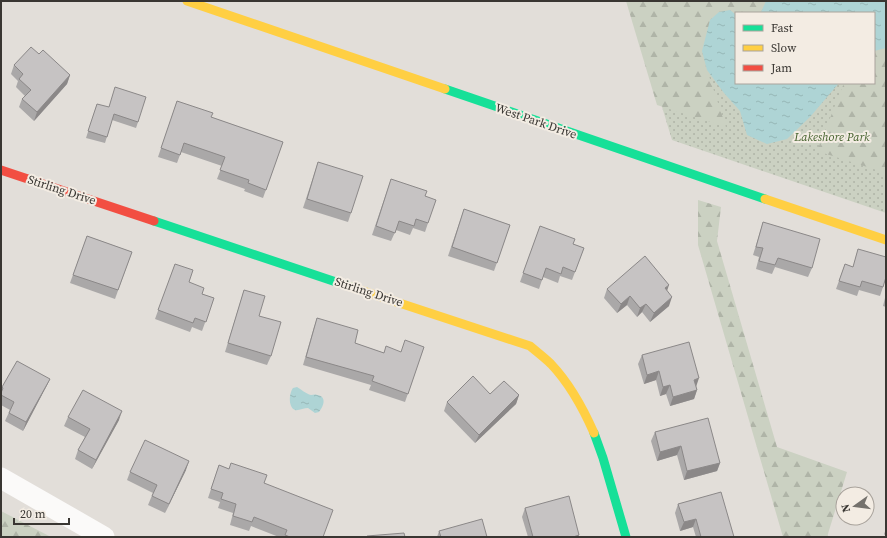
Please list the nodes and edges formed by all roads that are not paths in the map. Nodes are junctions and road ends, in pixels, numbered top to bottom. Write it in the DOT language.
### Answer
graph roads {
  1 [pos="187,1"];
  2 [pos="1,170"];
  3 [pos="886,240"];
  4 [pos="1,478"];
  5 [pos="104,537"];
  6 [pos="626,537"];
  1 -- 3 [label="street, West Park Drive"];
  2 -- 6 [label="street, Stirling Drive"];
  4 -- 5 [label="street"];
}
